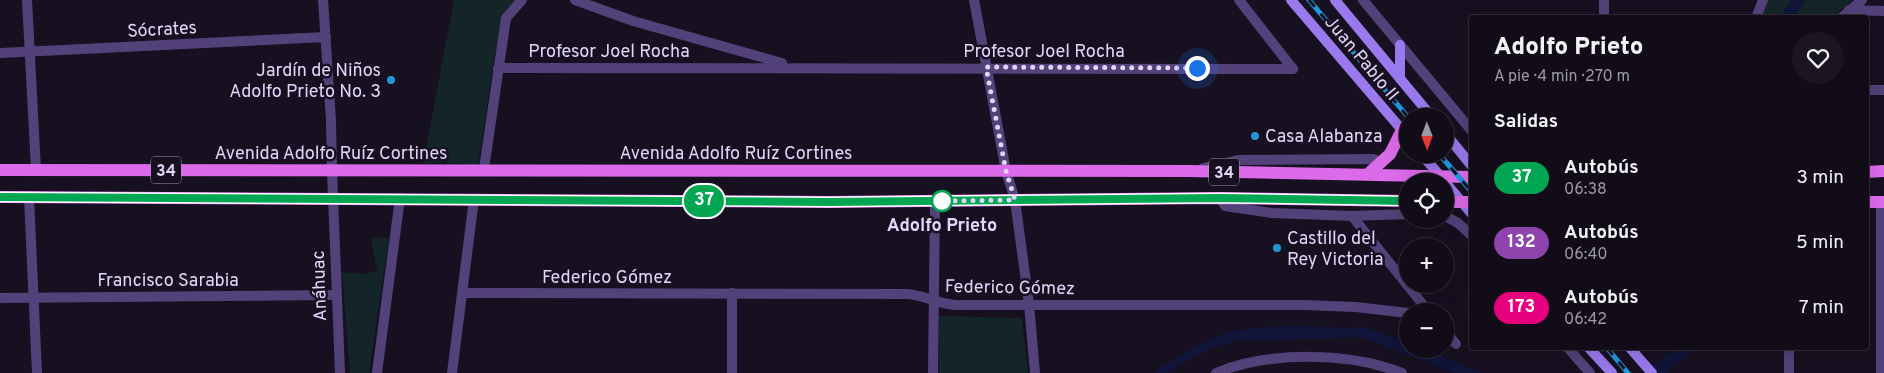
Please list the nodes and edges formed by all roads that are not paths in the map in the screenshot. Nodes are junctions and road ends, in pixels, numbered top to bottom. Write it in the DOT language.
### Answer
graph roads {
  1 [pos="27,0"];
  2 [pos="323,0"];
  3 [pos="522,0"];
  4 [pos="575,0"];
  5 [pos="974,0"];
  6 [pos="1239,0"];
  7 [pos="1291,0"];
  8 [pos="1334,0"];
  9 [pos="1363,0"];
  10 [pos="1604,0"];
  11 [pos="1763,0"];
  12 [pos="1862,0"];
  13 [pos="1884,10"];
  14 [pos="1845,14"];
  15 [pos="1604,15"];
  16 [pos="1757,15"];
  17 [pos="326,37"];
  18 [pos="1400,44"];
  19 [pos="30,51"];
  20 [pos="0,53"];
  21 [pos="795,67"];
  22 [pos="986,67"];
  23 [pos="498,68"];
  24 [pos="1400,79"];
  25 [pos="1869,90"];
  26 [pos="1884,90"];
  27 [pos="1424,108"];
  28 [pos="1399,127"];
  29 [pos="1469,128"];
  30 [pos="1399,142"];
  31 [pos="1454,144"];
  32 [pos="1382,163"];
  33 [pos="1429,163"];
  34 [pos="1469,163"];
  35 [pos="484,169"];
  36 [pos="0,170"];
  37 [pos="36,170"];
  38 [pos="332,171"];
  39 [pos="1006,171"];
  40 [pos="1189,171"];
  41 [pos="1884,171"];
  42 [pos="1869,172"];
  43 [pos="1438,173"];
  44 [pos="1368,174"];
  45 [pos="1399,176"];
  46 [pos="1469,177"];
  47 [pos="1454,179"];
  48 [pos="1454,190"];
  49 [pos="0,197"];
  50 [pos="29,197"];
  51 [pos="333,197"];
  52 [pos="400,198"];
  53 [pos="1220,198"];
  54 [pos="474,199"];
  55 [pos="1015,200"];
  56 [pos="935,201"];
  57 [pos="1399,201"];
  58 [pos="1454,202"];
  59 [pos="1467,202"];
  60 [pos="1869,202"];
  61 [pos="1882,202"];
  62 [pos="1399,214"];
  63 [pos="1352,216"];
  64 [pos="1454,221"];
  65 [pos="1469,233"];
  66 [pos="463,293"];
  67 [pos="732,293"];
  68 [pos="1883,294"];
  69 [pos="335,295"];
  70 [pos="0,298"];
  71 [pos="34,298"];
  72 [pos="935,302"];
  73 [pos="1422,303"];
  74 [pos="1029,304"];
  75 [pos="1399,312"];
  76 [pos="1454,342"];
  77 [pos="1456,344"];
  78 [pos="1570,350"];
  79 [pos="1591,350"];
  80 [pos="1632,350"];
  81 [pos="1789,350"];
  82 [pos="1379,369"];
  83 [pos="37,373"];
  84 [pos="340,373"];
  85 [pos="376,373"];
  86 [pos="452,373"];
  87 [pos="732,373"];
  88 [pos="933,373"];
  89 [pos="1035,373"];
  90 [pos="1216,373"];
  91 [pos="1402,373"];
  92 [pos="1590,373"];
  93 [pos="1612,373"];
  94 [pos="1652,373"];
  95 [pos="1789,373"];
  96 [pos="1881,373"];
  1 -- 19 [label="street"];
  2 -- 17 [label="street, Anáhuac"];
  3 -- 23 [label="street, Profesor Joel Rocha"];
  4 -- 21 [label="street, Profesor Joel Rocha"];
  5 -- 22 [label="street"];
  6 -- 22 [label="street, Profesor Joel Rocha"];
  7 -- 28 [label="main road, Juan Pablo II"];
  8 -- 24 [label="main road, Juan Pablo II"];
  9 -- 18 [label="street"];
  10 -- 15 [label="street"];
  11 -- 16 [label="street"];
  12 -- 14 [label="street"];
  13 -- 14 [label="street"];
  17 -- 19 [label="street, Sócrates"];
  17 -- 38 [label="street, Anáhuac"];
  18 -- 24 [label="main road"];
  18 -- 29 [label="street"];
  19 -- 20 [label="street, Sócrates"];
  19 -- 37 [label="street"];
  21 -- 22 [label="street, Profesor Joel Rocha"];
  21 -- 23 [label="street, Profesor Joel Rocha"];
  22 -- 39 [label="street"];
  23 -- 35 [label="street"];
  24 -- 27 [label="main road, Juan Pablo II"];
  25 -- 26 [label="street"];
  30 -- 32 [label="main road"];
  31 -- 34 [label="main road"];
  32 -- 40 [label="street"];
  32 -- 44 [label="main road"];
  33 -- 43 [label="main road"];
  35 -- 38 [label="main road, Avenida Adolfo Ruíz Cortines / 34"];
  35 -- 39 [label="main road, Avenida Adolfo Ruíz Cortines / 34"];
  36 -- 37 [label="main road, Avenida Adolfo Ruíz Cortines / 34"];
  37 -- 38 [label="main road, Avenida Adolfo Ruíz Cortines / 34"];
  38 -- 51 [label="street, Anáhuac"];
  39 -- 40 [label="main road, Avenida Adolfo Ruíz Cortines / 34"];
  39 -- 55 [label="street"];
  40 -- 44 [label="main road, Avenida Adolfo Ruíz Cortines / 34"];
  41 -- 42 [label="main road"];
  44 -- 45 [label="main road, Avenida Adolfo Ruíz Cortines / 34"];
  46 -- 47 [label="main road, Avenida Adolfo Ruíz Cortines / 34"];
  48 -- 59 [label="main road"];
  49 -- 50 [label="main road, 34"];
  50 -- 51 [label="main road, 34"];
  50 -- 71 [label="street"];
  51 -- 52 [label="main road, 34"];
  51 -- 69 [label="street, Anáhuac"];
  52 -- 54 [label="main road, 34"];
  52 -- 85 [label="street"];
  53 -- 55 [label="main road, 34"];
  53 -- 57 [label="main road, 34"];
  53 -- 63 [label="street"];
  54 -- 56 [label="main road, 34"];
  54 -- 66 [label="street"];
  55 -- 56 [label="main road, 34"];
  55 -- 74 [label="street"];
  56 -- 72 [label="street"];
  58 -- 59 [label="main road"];
  60 -- 61 [label="main road"];
  61 -- 68 [label="street"];
  62 -- 63 [label="street"];
  63 -- 73 [label="street"];
  64 -- 65 [label="street"];
  66 -- 67 [label="street, Federico Gómez"];
  66 -- 86 [label="street"];
  67 -- 72 [label="street, Federico Gómez"];
  67 -- 87 [label="street"];
  68 -- 96 [label="street"];
  69 -- 71 [label="street, Francisco Sarabia"];
  69 -- 84 [label="street, Anáhuac"];
  70 -- 71 [label="street, Francisco Sarabia"];
  71 -- 83 [label="street"];
  72 -- 74 [label="street, Federico Gómez"];
  72 -- 88 [label="street"];
  74 -- 75 [label="street, Federico Gómez"];
  74 -- 89 [label="street"];
  76 -- 77 [label="street"];
  78 -- 92 [label="street"];
  79 -- 93 [label="main road"];
  80 -- 94 [label="main road"];
  81 -- 95 [label="street"];
  82 -- 90 [label="street"];
  82 -- 91 [label="street"];
}
